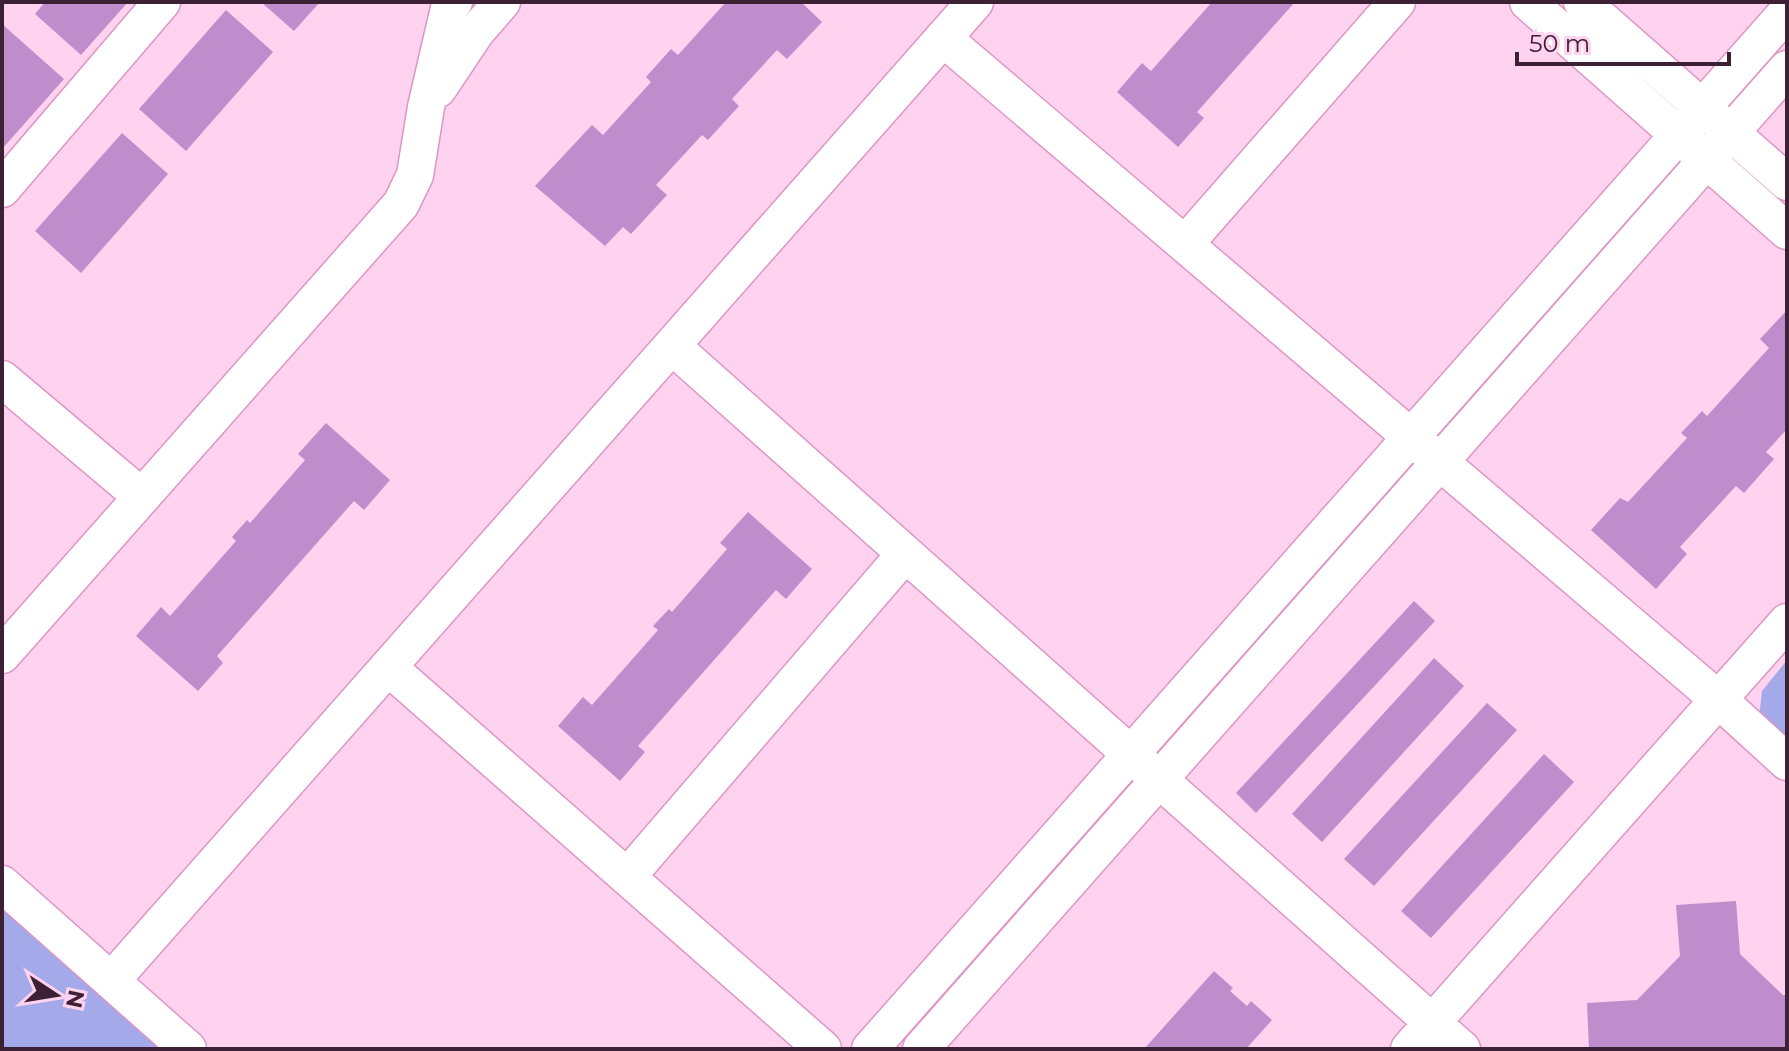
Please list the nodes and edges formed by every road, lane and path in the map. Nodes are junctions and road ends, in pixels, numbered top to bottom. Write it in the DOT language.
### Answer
graph roads {
  1 [pos="162,2"];
  2 [pos="454,2"];
  3 [pos="502,2"];
  4 [pos="975,2"];
  5 [pos="1397,2"];
  6 [pos="1528,2"];
  7 [pos="1582,2"];
  8 [pos="1787,12"];
  9 [pos="943,38"];
  10 [pos="1787,69"];
  11 [pos="426,107"];
  12 [pos="1702,108"];
  13 [pos="1731,133"];
  14 [pos="1678,135"];
  15 [pos="1707,160"];
  16 [pos="1787,182"];
  17 [pos="2,189"];
  18 [pos="1787,231"];
  19 [pos="1185,244"];
  20 [pos="672,346"];
  21 [pos="2,379"];
  22 [pos="1411,437"];
  23 [pos="1440,462"];
  24 [pos="142,497"];
  25 [pos="905,554"];
  26 [pos="1787,622"];
  27 [pos="2,655"];
  28 [pos="388,667"];
  29 [pos="1719,700"];
  30 [pos="1130,754"];
  31 [pos="1787,762"];
  32 [pos="1159,780"];
  33 [pos="627,877"];
  34 [pos="2,884"];
  35 [pos="111,981"];
  36 [pos="1421,1036"];
  37 [pos="188,1049"];
  38 [pos="823,1049"];
  39 [pos="870,1049"];
  40 [pos="921,1049"];
  41 [pos="1462,1049"];
  1 -- 17 [label="street"];
  2 -- 11 [label="street"];
  3 -- 11 [label="street"];
  4 -- 9 [label="street"];
  5 -- 19 [label="street"];
  6 -- 14 [label="street"];
  7 -- 12 [label="street"];
  8 -- 12 [label="street"];
  9 -- 19 [label="street"];
  9 -- 20 [label="street"];
  10 -- 13 [label="street"];
  11 -- 24 [label="street"];
  12 -- 13 [label="street"];
  12 -- 14 [label="street"];
  13 -- 15 [label="street"];
  13 -- 16 [label="street"];
  14 -- 15 [label="street"];
  14 -- 22 [label="street"];
  15 -- 18 [label="street"];
  15 -- 23 [label="street"];
  19 -- 22 [label="street"];
  20 -- 25 [label="street"];
  20 -- 28 [label="street"];
  21 -- 24 [label="street"];
  22 -- 23 [label="street"];
  22 -- 30 [label="street"];
  23 -- 29 [label="street"];
  23 -- 32 [label="street"];
  24 -- 27 [label="street"];
  25 -- 30 [label="street"];
  25 -- 33 [label="street"];
  26 -- 29 [label="street"];
  28 -- 33 [label="street"];
  28 -- 35 [label="street"];
  29 -- 31 [label="street"];
  29 -- 36 [label="street"];
  30 -- 32 [label="street"];
  30 -- 39 [label="street"];
  32 -- 36 [label="street"];
  32 -- 40 [label="street"];
  33 -- 38 [label="street"];
  34 -- 35 [label="street"];
  35 -- 37 [label="street"];
  36 -- 41 [label="street"];
}
